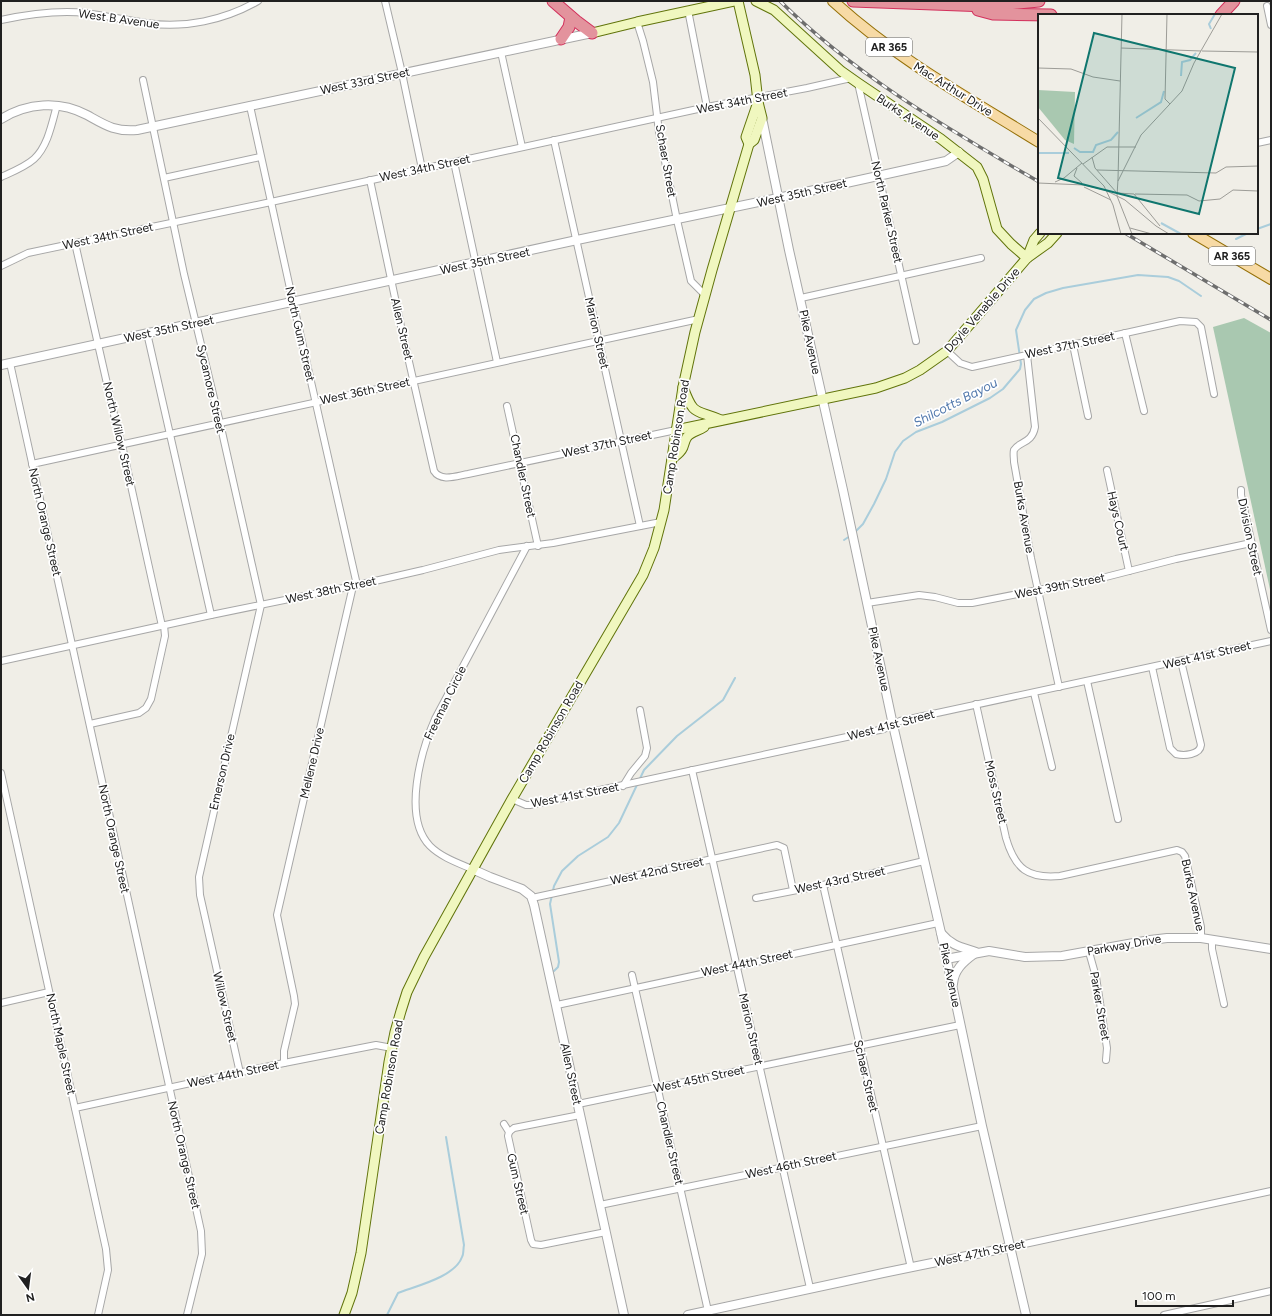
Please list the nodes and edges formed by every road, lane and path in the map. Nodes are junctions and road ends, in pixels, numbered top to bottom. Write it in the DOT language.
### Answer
graph roads {
  1 [pos="258,1"];
  2 [pos="385,1"];
  3 [pos="553,1"];
  4 [pos="734,1"];
  5 [pos="738,1"];
  6 [pos="756,1"];
  7 [pos="763,1"];
  8 [pos="833,1"];
  9 [pos="853,1"];
  10 [pos="1039,1"];
  11 [pos="1234,1"];
  12 [pos="964,6"];
  13 [pos="1266,6"];
  14 [pos="688,10"];
  15 [pos="774,10"];
  16 [pos="1222,14"];
  17 [pos="1038,15"];
  18 [pos="571,17"];
  19 [pos="1,20"];
  20 [pos="637,22"];
  21 [pos="1271,24"];
  22 [pos="592,33"];
  23 [pos="561,39"];
  24 [pos="501,52"];
  25 [pos="402,73"];
  26 [pos="143,80"];
  27 [pos="854,80"];
  28 [pos="758,100"];
  29 [pos="57,105"];
  30 [pos="250,106"];
  31 [pos="707,107"];
  32 [pos="658,118"];
  33 [pos="762,118"];
  34 [pos="1,119"];
  35 [pos="152,128"];
  36 [pos="554,140"];
  37 [pos="1271,140"];
  38 [pos="1038,141"];
  39 [pos="1258,143"];
  40 [pos="749,144"];
  41 [pos="522,147"];
  42 [pos="959,152"];
  43 [pos="260,157"];
  44 [pos="454,162"];
  45 [pos="422,169"];
  46 [pos="878,175"];
  47 [pos="1,177"];
  48 [pos="164,178"];
  49 [pos="370,180"];
  50 [pos="778,198"];
  51 [pos="271,202"];
  52 [pos="731,208"];
  53 [pos="677,220"];
  54 [pos="174,222"];
  55 [pos="1039,234"];
  56 [pos="1056,234"];
  57 [pos="1195,234"];
  58 [pos="577,240"];
  59 [pos="75,243"];
  60 [pos="981,258"];
  61 [pos="1027,258"];
  62 [pos="476,263"];
  63 [pos="1,266"];
  64 [pos="901,275"];
  65 [pos="1271,279"];
  66 [pos="391,281"];
  67 [pos="705,295"];
  68 [pos="801,298"];
  69 [pos="293,302"];
  70 [pos="699,319"];
  71 [pos="195,323"];
  72 [pos="147,333"];
  73 [pos="1125,333"];
  74 [pos="599,341"];
  75 [pos="916,341"];
  76 [pos="99,344"];
  77 [pos="1073,345"];
  78 [pos="947,351"];
  79 [pos="1027,355"];
  80 [pos="497,362"];
  81 [pos="10,363"];
  82 [pos="1,365"];
  83 [pos="414,381"];
  84 [pos="683,387"];
  85 [pos="1214,394"];
  86 [pos="823,399"];
  87 [pos="316,402"];
  88 [pos="507,406"];
  89 [pos="1144,411"];
  90 [pos="1088,416"];
  91 [pos="721,420"];
  92 [pos="220,423"];
  93 [pos="710,423"];
  94 [pos="676,430"];
  95 [pos="170,434"];
  96 [pos="621,441"];
  97 [pos="122,445"];
  98 [pos="672,459"];
  99 [pos="520,462"];
  100 [pos="32,464"];
  101 [pos="1107,470"];
  102 [pos="439,476"];
  103 [pos="1241,490"];
  104 [pos="661,522"];
  105 [pos="640,526"];
  106 [pos="1251,543"];
  107 [pos="527,546"];
  108 [pos="538,546"];
  109 [pos="1129,571"];
  110 [pos="355,586"];
  111 [pos="1038,590"];
  112 [pos="867,603"];
  113 [pos="261,605"];
  114 [pos="211,615"];
  115 [pos="163,625"];
  116 [pos="1271,630"];
  117 [pos="1271,641"];
  118 [pos="72,645"];
  119 [pos="1,661"];
  120 [pos="1181,661"];
  121 [pos="1152,668"];
  122 [pos="1087,681"];
  123 [pos="1059,687"];
  124 [pos="1034,693"];
  125 [pos="976,704"];
  126 [pos="640,710"];
  127 [pos="90,724"];
  128 [pos="893,725"];
  129 [pos="1052,767"];
  130 [pos="692,770"];
  131 [pos="1,773"];
  132 [pos="623,786"];
  133 [pos="512,799"];
  134 [pos="1118,819"];
  135 [pos="1182,852"];
  136 [pos="712,860"];
  137 [pos="924,862"];
  138 [pos="472,869"];
  139 [pos="823,885"];
  140 [pos="793,890"];
  141 [pos="532,898"];
  142 [pos="756,898"];
  143 [pos="938,923"];
  144 [pos="941,933"];
  145 [pos="1201,938"];
  146 [pos="1212,940"];
  147 [pos="210,941"];
  148 [pos="836,944"];
  149 [pos="1271,949"];
  150 [pos="976,952"];
  151 [pos="1089,952"];
  152 [pos="946,959"];
  153 [pos="736,966"];
  154 [pos="632,975"];
  155 [pos="635,987"];
  156 [pos="953,991"];
  157 [pos="49,992"];
  158 [pos="1,1003"];
  159 [pos="1224,1004"];
  160 [pos="557,1005"];
  161 [pos="960,1025"];
  162 [pos="860,1046"];
  163 [pos="392,1048"];
  164 [pos="1106,1060"];
  165 [pos="284,1063"];
  166 [pos="759,1067"];
  167 [pos="240,1073"];
  168 [pos="169,1087"];
  169 [pos="657,1088"];
  170 [pos="578,1104"];
  171 [pos="74,1108"];
  172 [pos="580,1115"];
  173 [pos="504,1124"];
  174 [pos="982,1126"];
  175 [pos="509,1132"];
  176 [pos="882,1146"];
  177 [pos="782,1167"];
  178 [pos="680,1189"];
  179 [pos="1271,1191"];
  180 [pos="600,1205"];
  181 [pos="606,1232"];
  182 [pos="1011,1247"];
  183 [pos="911,1268"];
  184 [pos="810,1288"];
  185 [pos="1271,1291"];
  186 [pos="708,1311"];
  187 [pos="98,1315"];
  188 [pos="187,1315"];
  189 [pos="344,1315"];
  190 [pos="624,1315"];
  191 [pos="688,1315"];
  192 [pos="1026,1315"];
  193 [pos="1164,1315"];
  1 -- 19 [label="street, West B Avenue"];
  2 -- 25 [label="street"];
  3 -- 18 [label="highway"];
  4 -- 14 [label="main road, West 33rd Street"];
  5 -- 28 [label="main road, Pike Avenue"];
  6 -- 15 [label="main road, Burks Avenue"];
  7 -- 15 [label="main road"];
  8 -- 38 [label="main road, Mac Arthur Drive / AR 365"];
  9 -- 12 [label="highway"];
  10 -- 12 [label="highway"];
  11 -- 16 [label="highway"];
  12 -- 17 [label="highway"];
  13 -- 21 [label="street"];
  14 -- 20 [label="main road, West 33rd Street"];
  14 -- 31 [label="street"];
  15 -- 27 [label="main road, Burks Avenue"];
  18 -- 22 [label="highway"];
  18 -- 23 [label="highway"];
  20 -- 22 [label="main road, West 33rd Street"];
  20 -- 32 [label="street, Schaer Street"];
  22 -- 23 [label="street, West 33rd Street"];
  23 -- 24 [label="street, West 33rd Street"];
  24 -- 25 [label="street, West 33rd Street"];
  24 -- 41 [label="street"];
  25 -- 30 [label="street, West 33rd Street"];
  25 -- 45 [label="street"];
  26 -- 35 [label="street, Sycamore Street"];
  27 -- 28 [label="street, West 34th Street"];
  27 -- 42 [label="main road, Burks Avenue"];
  27 -- 46 [label="street, North Parker Street"];
  28 -- 31 [label="street, West 34th Street"];
  28 -- 33 [label="main road, Pike Avenue"];
  28 -- 40 [label="main road, Camp Robinson Road"];
  29 -- 34 [label="street, West 33rd Street"];
  29 -- 35 [label="street, West 33rd Street"];
  29 -- 47 [label="street"];
  30 -- 35 [label="street, West 33rd Street"];
  30 -- 43 [label="street, North Gum Street"];
  31 -- 32 [label="street, West 34th Street"];
  32 -- 36 [label="street, West 34th Street"];
  32 -- 53 [label="street, Schaer Street"];
  33 -- 40 [label="main road, Camp Robinson Road"];
  33 -- 50 [label="street, Pike Avenue"];
  35 -- 48 [label="street, Sycamore Street"];
  36 -- 41 [label="street, West 34th Street"];
  36 -- 58 [label="street, Marion Street"];
  37 -- 39 [label="street"];
  40 -- 52 [label="main road, Camp Robinson Road"];
  41 -- 44 [label="street, West 34th Street"];
  42 -- 46 [label="street, West 35th Street"];
  42 -- 61 [label="main road, Burks Avenue"];
  43 -- 48 [label="street"];
  43 -- 51 [label="street, North Gum Street"];
  44 -- 45 [label="street, West 34th Street"];
  44 -- 62 [label="street"];
  45 -- 49 [label="street, West 34th Street"];
  46 -- 50 [label="street, West 35th Street"];
  46 -- 64 [label="street, North Parker Street"];
  48 -- 54 [label="street, Sycamore Street"];
  49 -- 51 [label="street, West 34th Street"];
  49 -- 66 [label="street, Allen Street"];
  50 -- 52 [label="street, West 35th Street"];
  50 -- 68 [label="street, Pike Avenue"];
  51 -- 54 [label="street, West 34th Street"];
  51 -- 69 [label="street, North Gum Street"];
  52 -- 53 [label="street, West 35th Street"];
  52 -- 67 [label="main road, Camp Robinson Road"];
  53 -- 58 [label="street, West 35th Street"];
  53 -- 67 [label="street, Schaer Street"];
  54 -- 59 [label="street, West 34th Street"];
  54 -- 71 [label="street, Sycamore Street"];
  55 -- 61 [label="main road, Doyle Venable Drive"];
  56 -- 61 [label="main road, Doyle Venable Drive"];
  57 -- 65 [label="main road, AR 365"];
  58 -- 62 [label="street, West 35th Street"];
  58 -- 74 [label="street, Marion Street"];
  59 -- 63 [label="street, West 34th Street"];
  59 -- 76 [label="street, North Willow Street"];
  60 -- 64 [label="street"];
  61 -- 78 [label="main road, Doyle Venable Drive"];
  62 -- 66 [label="street, West 35th Street"];
  62 -- 80 [label="street"];
  64 -- 68 [label="street"];
  64 -- 75 [label="street, North Parker Street"];
  66 -- 69 [label="street, West 35th Street"];
  66 -- 83 [label="street, Allen Street"];
  67 -- 70 [label="main road, Camp Robinson Road"];
  68 -- 86 [label="street, Pike Avenue"];
  69 -- 71 [label="street, West 35th Street"];
  69 -- 87 [label="street, North Gum Street"];
  70 -- 74 [label="street, West 36th Street"];
  70 -- 84 [label="main road, Camp Robinson Road"];
  71 -- 72 [label="street, West 35th Street"];
  71 -- 92 [label="street, Sycamore Street"];
  72 -- 76 [label="street, West 35th Street"];
  72 -- 95 [label="street"];
  73 -- 77 [label="street, West 37th Street"];
  73 -- 85 [label="street, West 37th Street"];
  73 -- 89 [label="street"];
  74 -- 80 [label="street, West 36th Street"];
  74 -- 96 [label="street, Marion Street"];
  76 -- 81 [label="street, West 35th Street"];
  76 -- 97 [label="street, North Willow Street"];
  77 -- 79 [label="street, West 37th Street"];
  77 -- 90 [label="street"];
  78 -- 79 [label="street, West 37th Street"];
  78 -- 86 [label="main road, Doyle Venable Drive"];
  79 -- 111 [label="street, Burks Avenue"];
  80 -- 83 [label="street, West 36th Street"];
  81 -- 82 [label="street, West 35th Street"];
  81 -- 100 [label="street, North Orange Street"];
  83 -- 87 [label="street, West 36th Street"];
  83 -- 102 [label="street, Allen Street"];
  84 -- 91 [label="main road"];
  84 -- 94 [label="main road, Camp Robinson Road"];
  86 -- 91 [label="main road, West 37th Street"];
  86 -- 112 [label="street, Pike Avenue"];
  87 -- 92 [label="street, West 36th Street"];
  87 -- 110 [label="street, North Gum Street"];
  88 -- 99 [label="street, Chandler Street"];
  91 -- 93 [label="main road, West 37th Street"];
  92 -- 95 [label="street, West 36th Street"];
  92 -- 113 [label="street, Sycamore Street"];
  93 -- 94 [label="main road, West 37th Street"];
  93 -- 98 [label="main road"];
  94 -- 96 [label="street, West 37th Street"];
  94 -- 98 [label="main road, Camp Robinson Road"];
  95 -- 97 [label="street, West 36th Street"];
  95 -- 114 [label="street"];
  96 -- 99 [label="street, West 37th Street"];
  96 -- 105 [label="street, Marion Street"];
  97 -- 100 [label="street, West 36th Street"];
  97 -- 115 [label="street, North Willow Street"];
  98 -- 104 [label="main road, Camp Robinson Road"];
  99 -- 102 [label="street, West 37th Street"];
  99 -- 108 [label="street, Chandler Street"];
  100 -- 118 [label="street, North Orange Street"];
  101 -- 109 [label="street, Hays Court"];
  103 -- 106 [label="street, Division Street"];
  104 -- 105 [label="street, West 38th Street"];
  104 -- 133 [label="main road, Camp Robinson Road"];
  105 -- 108 [label="street, West 38th Street"];
  106 -- 109 [label="street, West 39th Street"];
  106 -- 116 [label="street, Division Street"];
  107 -- 108 [label="street, West 38th Street"];
  107 -- 110 [label="street, West 38th Street"];
  107 -- 138 [label="street, Freeman Circle"];
  109 -- 111 [label="street, West 39th Street"];
  110 -- 113 [label="street, West 38th Street"];
  110 -- 165 [label="street, Mellene Drive"];
  111 -- 112 [label="street, West 39th Street"];
  111 -- 123 [label="street, Burks Avenue"];
  112 -- 128 [label="street, Pike Avenue"];
  113 -- 114 [label="street, West 38th Street"];
  113 -- 147 [label="street, Emerson Drive"];
  114 -- 115 [label="street, West 38th Street"];
  115 -- 118 [label="street, West 38th Street"];
  115 -- 127 [label="street, North Willow Street"];
  117 -- 120 [label="street, West 41st Street"];
  118 -- 119 [label="street, West 38th Street"];
  118 -- 127 [label="street, North Orange Street"];
  120 -- 121 [label="street, West 41st Street"];
  120 -- 121 [label="street"];
  121 -- 122 [label="street, West 41st Street"];
  122 -- 123 [label="street, West 41st Street"];
  122 -- 134 [label="street"];
  123 -- 124 [label="street, West 41st Street"];
  124 -- 125 [label="street, West 41st Street"];
  124 -- 129 [label="street"];
  125 -- 128 [label="street, West 41st Street"];
  125 -- 135 [label="street, Moss Street"];
  126 -- 132 [label="street"];
  127 -- 168 [label="street, North Orange Street"];
  128 -- 130 [label="street, West 41st Street"];
  128 -- 137 [label="street, Pike Avenue"];
  130 -- 132 [label="street, West 41st Street"];
  130 -- 136 [label="street, Marion Street"];
  131 -- 157 [label="street, North Maple Street"];
  132 -- 133 [label="street, West 41st Street"];
  133 -- 138 [label="main road, Camp Robinson Road"];
  135 -- 145 [label="street, Burks Avenue"];
  136 -- 140 [label="street, West 42nd Street"];
  136 -- 141 [label="street, West 42nd Street"];
  136 -- 153 [label="street, Marion Street"];
  137 -- 139 [label="street, West 43rd Street"];
  137 -- 143 [label="street, Pike Avenue"];
  138 -- 141 [label="street"];
  138 -- 163 [label="main road, Camp Robinson Road"];
  139 -- 140 [label="street, West 43rd Street"];
  139 -- 148 [label="street, Schaer Street"];
  140 -- 142 [label="street, West 43rd Street"];
  141 -- 160 [label="street, Allen Street"];
  143 -- 144 [label="street, Pike Avenue"];
  143 -- 148 [label="street, West 44th Street"];
  144 -- 150 [label="street, Parkway Drive"];
  144 -- 152 [label="street, Pike Avenue"];
  145 -- 146 [label="street, Parkway Drive"];
  145 -- 151 [label="street, Parkway Drive"];
  146 -- 149 [label="street, Parkway Drive"];
  146 -- 159 [label="street"];
  147 -- 167 [label="street, Willow Street"];
  148 -- 153 [label="street, West 44th Street"];
  148 -- 162 [label="street, Schaer Street"];
  150 -- 151 [label="street, Parkway Drive"];
  150 -- 152 [label="street, Parkway Drive"];
  150 -- 156 [label="street"];
  151 -- 164 [label="street, Parker Street"];
  152 -- 156 [label="street, Pike Avenue"];
  153 -- 155 [label="street, West 44th Street"];
  153 -- 166 [label="street, Marion Street"];
  154 -- 155 [label="street, Chandler Street"];
  155 -- 160 [label="street, West 44th Street"];
  155 -- 169 [label="street, Chandler Street"];
  156 -- 161 [label="street, Pike Avenue"];
  157 -- 158 [label="street"];
  157 -- 171 [label="street, North Maple Street"];
  160 -- 170 [label="street, Allen Street"];
  161 -- 162 [label="street, West 45th Street"];
  161 -- 174 [label="street, Pike Avenue"];
  162 -- 166 [label="street, West 45th Street"];
  162 -- 176 [label="street, Schaer Street"];
  163 -- 165 [label="street, West 44th Street"];
  163 -- 189 [label="main road, Camp Robinson Road"];
  165 -- 167 [label="street, West 44th Street"];
  166 -- 169 [label="street, West 45th Street"];
  166 -- 177 [label="street, Marion Street"];
  167 -- 168 [label="street, West 44th Street"];
  168 -- 171 [label="street, West 44th Street"];
  168 -- 188 [label="street, North Orange Street"];
  169 -- 170 [label="street, West 45th Street"];
  169 -- 178 [label="street, Chandler Street"];
  170 -- 172 [label="street, Allen Street"];
  171 -- 187 [label="street, North Maple Street"];
  172 -- 175 [label="street"];
  172 -- 180 [label="street, Allen Street"];
  173 -- 175 [label="street, Gum Street"];
  174 -- 176 [label="street, West 46th Street"];
  174 -- 182 [label="street, Pike Avenue"];
  175 -- 181 [label="street, Gum Street"];
  176 -- 177 [label="street, West 46th Street"];
  176 -- 183 [label="street, Schaer Street"];
  177 -- 178 [label="street, West 46th Street"];
  177 -- 184 [label="street, Marion Street"];
  178 -- 180 [label="street, West 46th Street"];
  178 -- 186 [label="street, Chandler Street"];
  179 -- 182 [label="street, West 47th Street"];
  180 -- 181 [label="street, Allen Street"];
  181 -- 190 [label="street, Allen Street"];
  182 -- 183 [label="street, West 47th Street"];
  182 -- 192 [label="street, Pike Avenue"];
  183 -- 184 [label="street, West 47th Street"];
  184 -- 186 [label="street, West 47th Street"];
  185 -- 193 [label="street"];
  186 -- 191 [label="street, West 47th Street"];
}
